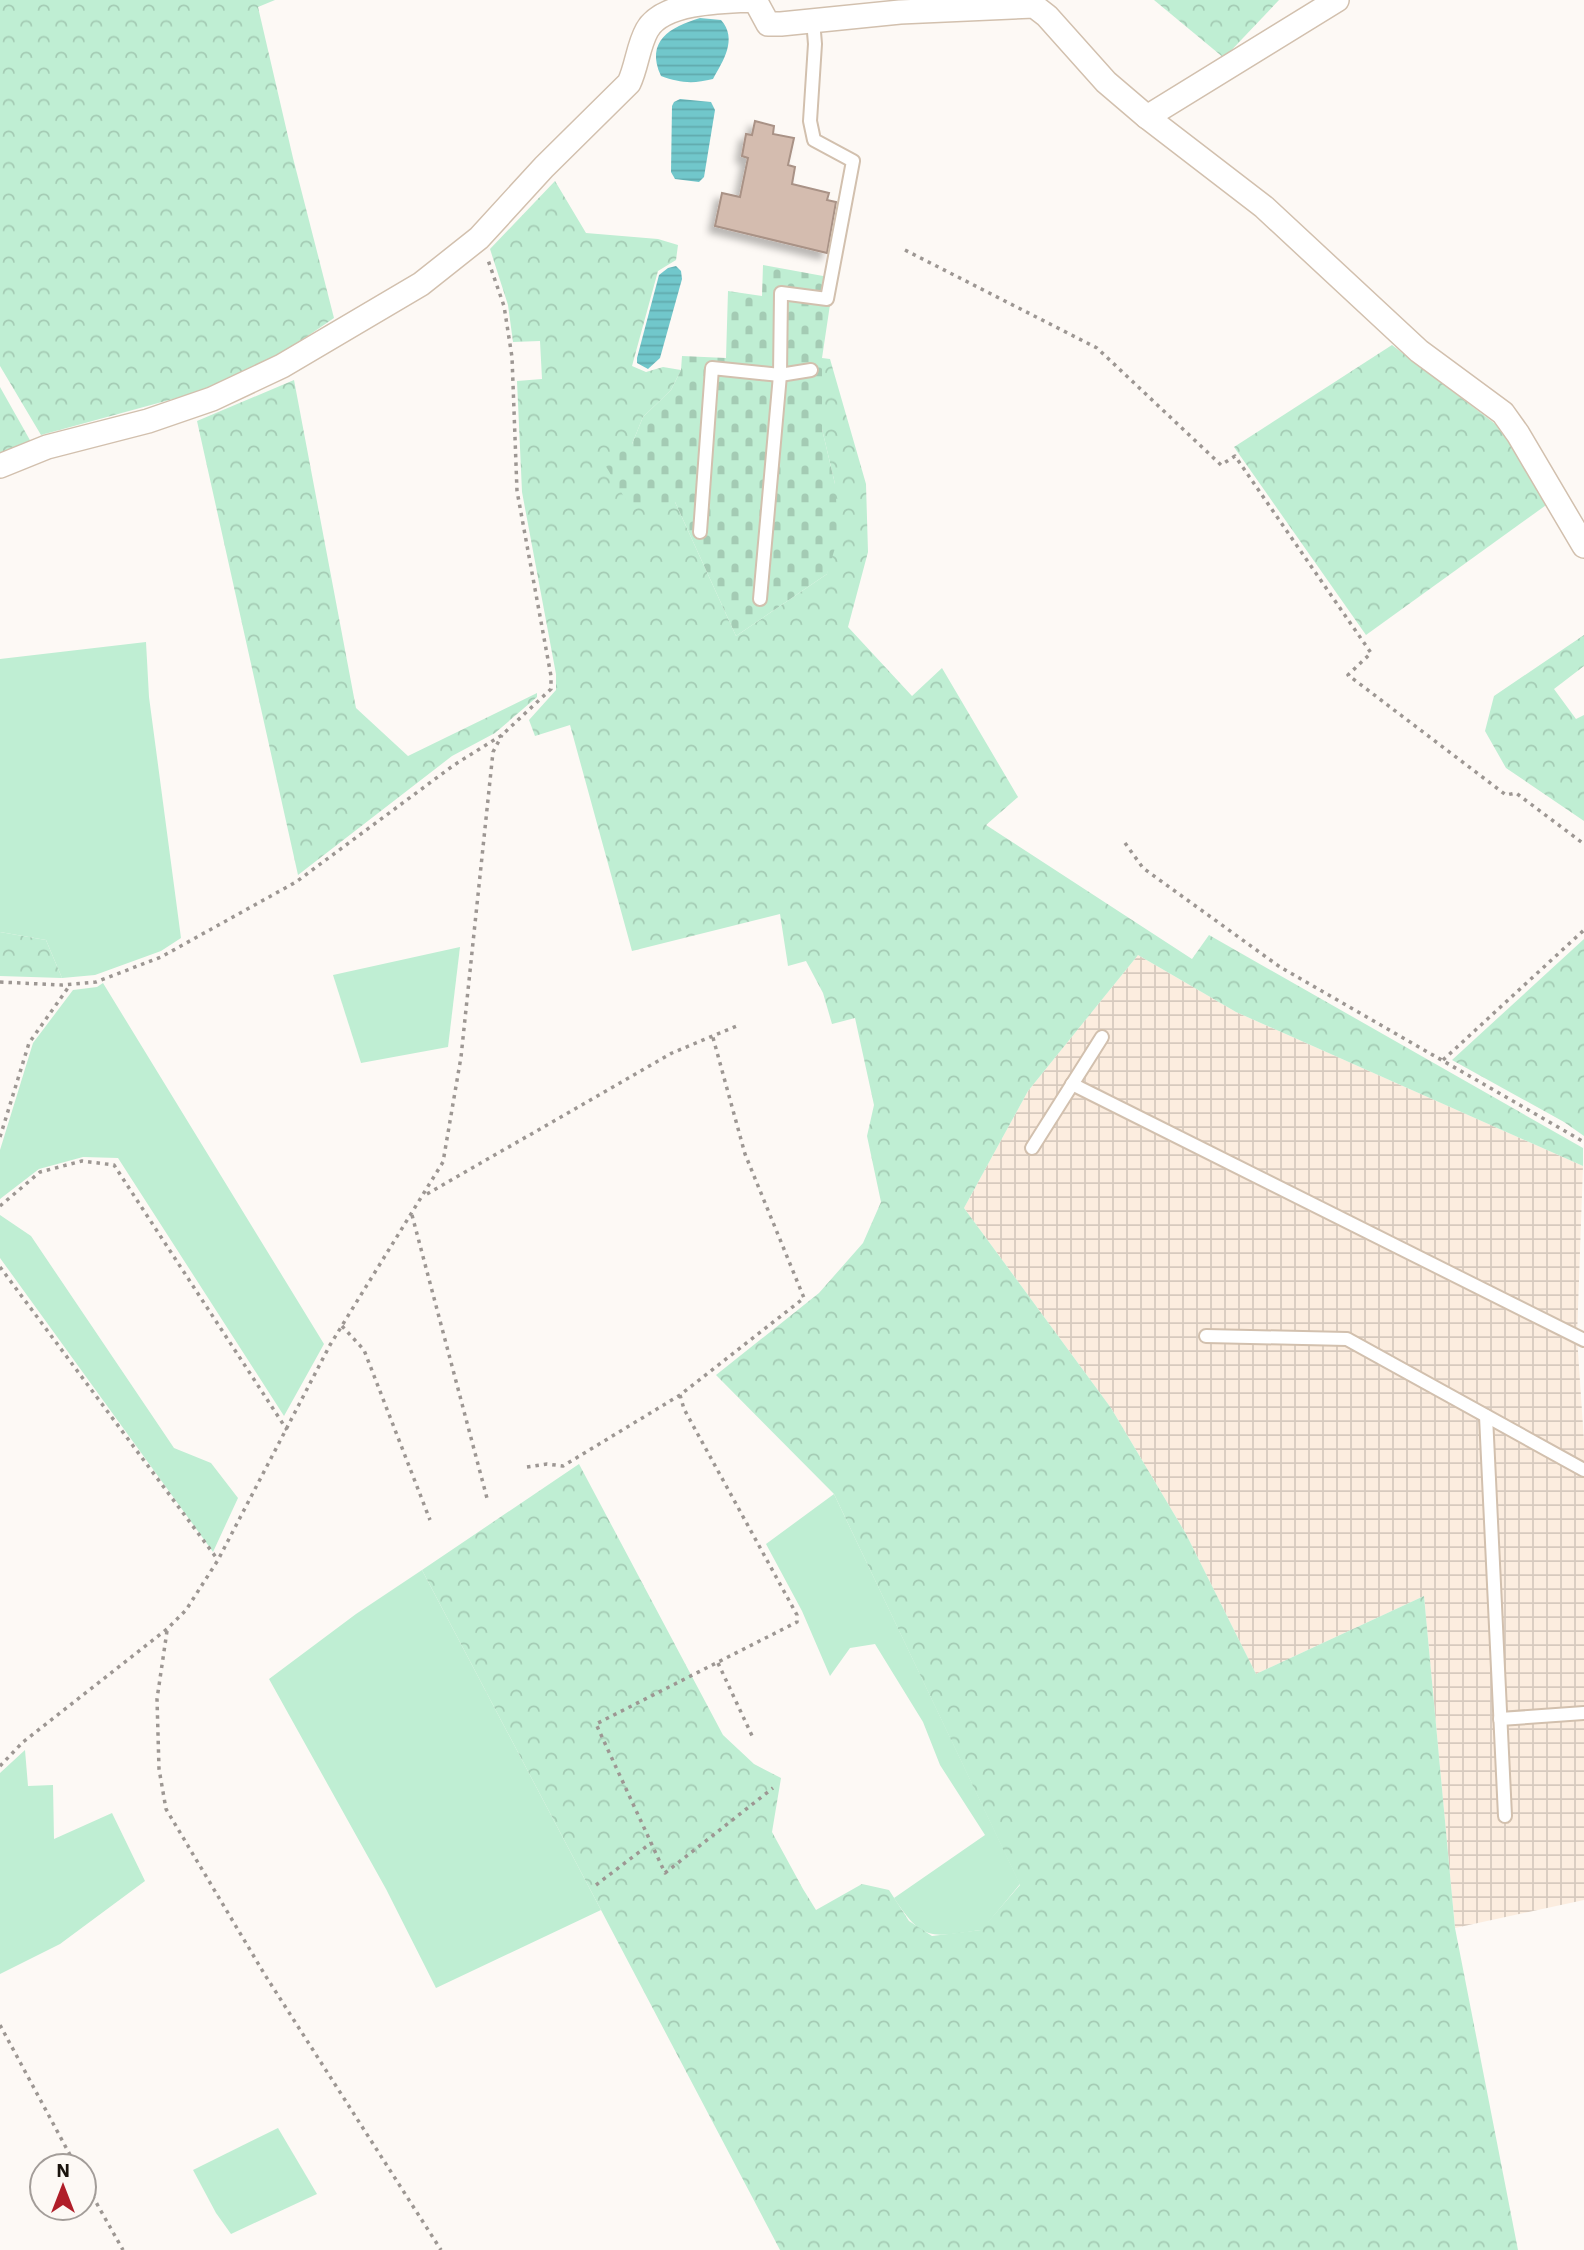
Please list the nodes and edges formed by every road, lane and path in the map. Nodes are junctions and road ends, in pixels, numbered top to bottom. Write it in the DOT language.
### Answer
graph roads {
  1 [pos="755,0"];
  2 [pos="1337,0"];
  3 [pos="813,20"];
  4 [pos="1147,117"];
  5 [pos="479,237"];
  6 [pos="905,250"];
  7 [pos="811,370"];
  8 [pos="780,375"];
  9 [pos="0,466"];
  10 [pos="700,532"];
  11 [pos="1584,546"];
  12 [pos="760,599"];
  13 [pos="502,736"];
  14 [pos="1125,843"];
  15 [pos="1584,844"];
  16 [pos="1584,930"];
  17 [pos="0,982"];
  18 [pos="70,984"];
  19 [pos="739,1025"];
  20 [pos="712,1034"];
  21 [pos="1102,1037"];
  22 [pos="1443,1060"];
  23 [pos="1072,1084"];
  24 [pos="0,1137"];
  25 [pos="1584,1142"];
  26 [pos="1031,1148"];
  27 [pos="425,1195"];
  28 [pos="0,1206"];
  29 [pos="412,1214"];
  30 [pos="0,1267"];
  31 [pos="342,1326"];
  32 [pos="1206,1336"];
  33 [pos="1584,1340"];
  34 [pos="680,1395"];
  35 [pos="1486,1416"];
  36 [pos="286,1430"];
  37 [pos="527,1467"];
  38 [pos="1584,1470"];
  39 [pos="488,1502"];
  40 [pos="430,1520"];
  41 [pos="218,1560"];
  42 [pos="167,1629"];
  43 [pos="718,1662"];
  44 [pos="1584,1713"];
  45 [pos="1500,1719"];
  46 [pos="754,1740"];
  47 [pos="0,1766"];
  48 [pos="774,1788"];
  49 [pos="1505,1816"];
  50 [pos="651,1843"];
  51 [pos="596,1885"];
  52 [pos="0,2025"];
  53 [pos="68,2152"];
  54 [pos="98,2206"];
  55 [pos="123,2250"];
  56 [pos="441,2250"];
  1 -- 3 [label="street"];
  1 -- 5 [label="street"];
  2 -- 4 [label="street"];
  3 -- 4 [label="street"];
  3 -- 8 [label="lane"];
  4 -- 11 [label="street"];
  5 -- 9 [label="street"];
  5 -- 13 [label="path"];
  6 -- 15 [label="path"];
  7 -- 8 [label="lane"];
  8 -- 10 [label="lane"];
  8 -- 12 [label="lane"];
  13 -- 18 [label="path"];
  13 -- 27 [label="path"];
  14 -- 22 [label="path"];
  16 -- 22 [label="path"];
  17 -- 18 [label="path"];
  18 -- 24 [label="path"];
  19 -- 20 [label="path"];
  20 -- 27 [label="path"];
  20 -- 34 [label="path"];
  21 -- 23 [label="lane"];
  22 -- 25 [label="path"];
  23 -- 26 [label="lane"];
  23 -- 33 [label="lane"];
  27 -- 29 [label="path"];
  28 -- 36 [label="path"];
  29 -- 31 [label="path"];
  29 -- 39 [label="path"];
  30 -- 41 [label="path"];
  31 -- 36 [label="path"];
  31 -- 40 [label="path"];
  32 -- 35 [label="lane"];
  34 -- 37 [label="path"];
  34 -- 43 [label="path"];
  35 -- 38 [label="lane"];
  35 -- 45 [label="lane"];
  36 -- 41 [label="path"];
  41 -- 42 [label="path"];
  42 -- 47 [label="path"];
  42 -- 56 [label="path"];
  43 -- 46 [label="path"];
  43 -- 50 [label="path"];
  44 -- 45 [label="lane"];
  45 -- 49 [label="lane"];
  48 -- 50 [label="path"];
  50 -- 51 [label="path"];
  52 -- 53 [label="path"];
  54 -- 55 [label="path"];
}
